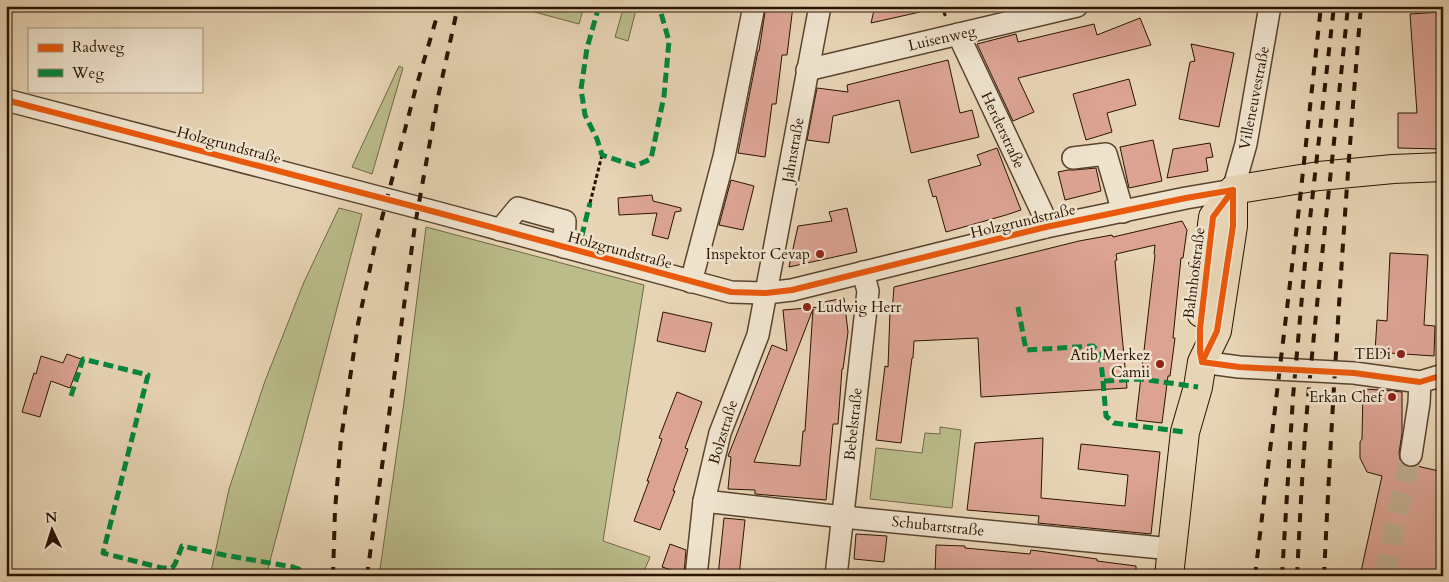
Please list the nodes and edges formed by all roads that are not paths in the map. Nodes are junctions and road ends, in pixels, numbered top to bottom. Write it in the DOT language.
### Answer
graph roads {
  1 [pos="754,6"];
  2 [pos="820,6"];
  3 [pos="1077,6"];
  4 [pos="1270,6"];
  5 [pos="958,34"];
  6 [pos="807,70"];
  7 [pos="6,100"];
  8 [pos="1246,144"];
  9 [pos="1073,158"];
  10 [pos="1443,167"];
  11 [pos="1274,184"];
  12 [pos="1233,190"];
  13 [pos="1123,212"];
  14 [pos="1046,227"];
  15 [pos="864,272"];
  16 [pos="691,282"];
  17 [pos="766,293"];
  18 [pos="1202,362"];
  19 [pos="1443,375"];
  20 [pos="1420,382"];
  21 [pos="1411,454"];
  22 [pos="704,502"];
  23 [pos="843,517"];
  24 [pos="1172,549"];
  25 [pos="696,576"];
  26 [pos="836,576"];
  27 [pos="1169,576"];
  1 -- 16 [label="street"];
  2 -- 6 [label="street, Jahnstraße"];
  3 -- 5 [label="street, Luisenweg"];
  4 -- 8 [label="street, Villeneuvestraße"];
  5 -- 6 [label="street, Luisenweg"];
  5 -- 14 [label="street, Herderstraße"];
  6 -- 17 [label="street, Jahnstraße"];
  7 -- 16 [label="street, Holzgrundstraße"];
  8 -- 11 [label="street"];
  8 -- 12 [label="street, Villeneuvestraße"];
  9 -- 13 [label="street"];
  10 -- 11 [label="main road, Holzgrundstraße"];
  11 -- 12 [label="main road, Holzgrundstraße"];
  12 -- 13 [label="street, Holzgrundstraße"];
  12 -- 18 [label="main road, Bahnhofstraße"];
  13 -- 14 [label="street, Holzgrundstraße"];
  14 -- 15 [label="street, Holzgrundstraße"];
  15 -- 17 [label="street, Holzgrundstraße"];
  15 -- 23 [label="street, Bebelstraße"];
  16 -- 17 [label="street, Holzgrundstraße"];
  17 -- 22 [label="street, Bolzstraße"];
  18 -- 20 [label="street"];
  18 -- 24 [label="main road, Bahnhofstraße"];
  19 -- 20 [label="street"];
  20 -- 21 [label="street"];
  22 -- 23 [label="street, Schubartstraße"];
  22 -- 25 [label="street, Bolzstraße"];
  23 -- 24 [label="street, Schubartstraße"];
  23 -- 26 [label="street, Bebelstraße"];
  24 -- 27 [label="main road, Bahnhofstraße"];
}
